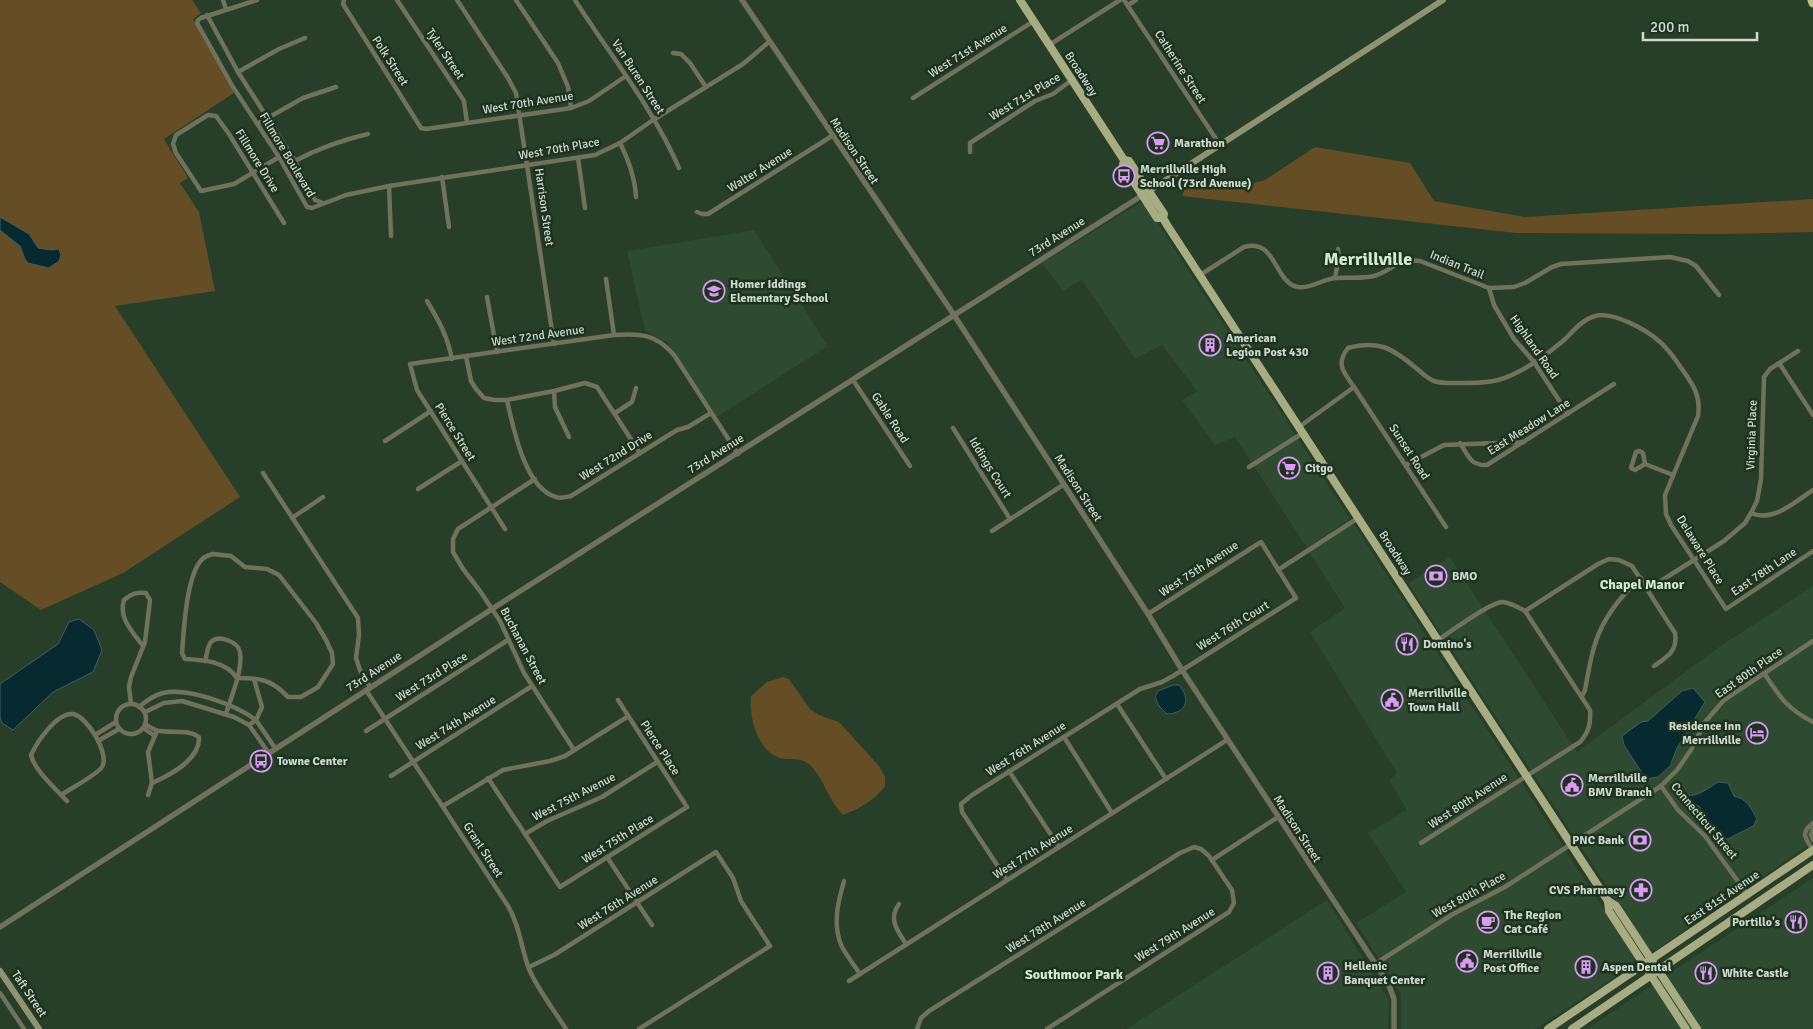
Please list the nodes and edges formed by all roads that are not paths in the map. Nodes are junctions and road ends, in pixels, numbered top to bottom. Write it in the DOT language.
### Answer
graph roads {
  1 [pos="223,0"];
  2 [pos="258,0"];
  3 [pos="344,0"];
  4 [pos="396,0"];
  5 [pos="457,0"];
  6 [pos="516,0"];
  7 [pos="575,0"];
  8 [pos="742,0"];
  9 [pos="1020,0"];
  10 [pos="1120,0"];
  11 [pos="1124,0"];
  12 [pos="1136,0"];
  13 [pos="1438,1"];
  14 [pos="1128,5"];
  15 [pos="226,9"];
  16 [pos="208,15"];
  17 [pos="1034,21"];
  18 [pos="305,38"];
  19 [pos="769,42"];
  20 [pos="1049,45"];
  21 [pos="673,53"];
  22 [pos="238,72"];
  23 [pos="626,76"];
  24 [pos="1072,80"];
  25 [pos="336,87"];
  26 [pos="706,87"];
  27 [pos="913,98"];
  28 [pos="572,108"];
  29 [pos="520,114"];
  30 [pos="268,118"];
  31 [pos="653,120"];
  32 [pos="468,123"];
  33 [pos="257,124"];
  34 [pos="426,129"];
  35 [pos="368,134"];
  36 [pos="832,136"];
  37 [pos="620,143"];
  38 [pos="1220,145"];
  39 [pos="970,152"];
  40 [pos="279,157"];
  41 [pos="578,158"];
  42 [pos="296,161"];
  43 [pos="528,165"];
  44 [pos="679,168"];
  45 [pos="254,173"];
  46 [pos="442,178"];
  47 [pos="389,186"];
  48 [pos="1146,193"];
  49 [pos="636,197"];
  50 [pos="323,202"];
  51 [pos="585,208"];
  52 [pos="697,212"];
  53 [pos="284,223"];
  54 [pos="449,227"];
  55 [pos="391,236"];
  56 [pos="1338,248"];
  57 [pos="1200,275"];
  58 [pos="1335,278"];
  59 [pos="606,279"];
  60 [pos="1489,288"];
  61 [pos="1718,295"];
  62 [pos="487,296"];
  63 [pos="427,301"];
  64 [pos="954,316"];
  65 [pos="614,335"];
  66 [pos="554,344"];
  67 [pos="1798,351"];
  68 [pos="497,352"];
  69 [pos="466,356"];
  70 [pos="452,359"];
  71 [pos="1534,362"];
  72 [pos="1779,363"];
  73 [pos="410,364"];
  74 [pos="853,380"];
  75 [pos="1614,384"];
  76 [pos="1354,387"];
  77 [pos="636,388"];
  78 [pos="554,392"];
  79 [pos="507,400"];
  80 [pos="430,411"];
  81 [pos="615,413"];
  82 [pos="711,413"];
  83 [pos="1568,414"];
  84 [pos="1813,415"];
  85 [pos="953,428"];
  86 [pos="1301,430"];
  87 [pos="569,438"];
  88 [pos="384,442"];
  89 [pos="1525,442"];
  90 [pos="1460,443"];
  91 [pos="640,453"];
  92 [pos="738,454"];
  93 [pos="462,461"];
  94 [pos="1406,464"];
  95 [pos="1645,464"];
  96 [pos="910,466"];
  97 [pos="1249,467"];
  98 [pos="263,473"];
  99 [pos="1673,475"];
  100 [pos="535,479"];
  101 [pos="1063,485"];
  102 [pos="418,489"];
  103 [pos="1813,490"];
  104 [pos="323,497"];
  105 [pos="491,507"];
  106 [pos="1751,513"];
  107 [pos="292,518"];
  108 [pos="1358,518"];
  109 [pos="1010,519"];
  110 [pos="1446,527"];
  111 [pos="505,529"];
  112 [pos="992,531"];
  113 [pos="1813,551"];
  114 [pos="1693,560"];
  115 [pos="1278,570"];
  116 [pos="1641,578"];
  117 [pos="1648,589"];
  118 [pos="492,609"];
  119 [pos="1726,609"];
  120 [pos="1525,611"];
  121 [pos="1148,614"];
  122 [pos="508,640"];
  123 [pos="1438,640"];
  124 [pos="1813,641"];
  125 [pos="143,646"];
  126 [pos="205,661"];
  127 [pos="1654,666"];
  128 [pos="1182,670"];
  129 [pos="1764,673"];
  130 [pos="236,678"];
  131 [pos="254,679"];
  132 [pos="532,686"];
  133 [pos="368,689"];
  134 [pos="1582,696"];
  135 [pos="618,700"];
  136 [pos="131,704"];
  137 [pos="1117,704"];
  138 [pos="228,706"];
  139 [pos="139,707"];
  140 [pos="144,712"];
  141 [pos="226,714"];
  142 [pos="627,716"];
  143 [pos="385,719"];
  144 [pos="256,720"];
  145 [pos="116,722"];
  146 [pos="1813,722"];
  147 [pos="144,726"];
  148 [pos="249,726"];
  149 [pos="119,729"];
  150 [pos="366,731"];
  151 [pos="156,733"];
  152 [pos="95,735"];
  153 [pos="1064,737"];
  154 [pos="1227,740"];
  155 [pos="98,741"];
  156 [pos="274,748"];
  157 [pos="574,750"];
  158 [pos="268,752"];
  159 [pos="413,762"];
  160 [pos="657,762"];
  161 [pos="1009,771"];
  162 [pos="1526,775"];
  163 [pos="391,776"];
  164 [pos="488,778"];
  165 [pos="1166,779"];
  166 [pos="152,783"];
  167 [pos="1661,786"];
  168 [pos="62,795"];
  169 [pos="148,795"];
  170 [pos="67,801"];
  171 [pos="443,806"];
  172 [pos="687,807"];
  173 [pos="1112,813"];
  174 [pos="1278,818"];
  175 [pos="1813,823"];
  176 [pos="1813,829"];
  177 [pos="525,834"];
  178 [pos="1813,840"];
  179 [pos="1421,843"];
  180 [pos="1572,844"];
  181 [pos="1059,847"];
  182 [pos="1813,850"];
  183 [pos="607,857"];
  184 [pos="1212,860"];
  185 [pos="1813,866"];
  186 [pos="844,880"];
  187 [pos="1007,880"];
  188 [pos="1747,894"];
  189 [pos="1608,900"];
  190 [pos="637,903"];
  191 [pos="900,904"];
  192 [pos="652,925"];
  193 [pos="0,927"];
  194 [pos="906,944"];
  195 [pos="1651,959"];
  196 [pos="1375,964"];
  197 [pos="1644,964"];
  198 [pos="529,967"];
  199 [pos="0,971"];
  200 [pos="1658,971"];
  201 [pos="860,974"];
  202 [pos="1651,976"];
  203 [pos="2,979"];
  204 [pos="848,981"];
  205 [pos="0,993"];
  206 [pos="917,1027"];
  207 [pos="24,1029"];
  208 [pos="38,1029"];
  209 [pos="566,1029"];
  210 [pos="640,1029"];
  211 [pos="1047,1029"];
  212 [pos="1394,1029"];
  213 [pos="1548,1029"];
  214 [pos="1572,1029"];
  215 [pos="1686,1029"];
  216 [pos="1696,1029"];
  1 -- 15 [label="street"];
  2 -- 15 [label="street"];
  3 -- 34 [label="street, Polk Street"];
  4 -- 32 [label="street, Tyler Street"];
  5 -- 29 [label="street, Harrison Street"];
  6 -- 28 [label="street"];
  7 -- 23 [label="street, Van Buren Street"];
  8 -- 19 [label="street, Madison Street"];
  9 -- 17 [label="main road, Broadway"];
  10 -- 20 [label="street"];
  11 -- 14 [label="street, Catherine Street"];
  12 -- 14 [label="street"];
  13 -- 38 [label="main road, 73rd Avenue"];
  14 -- 38 [label="street, Catherine Street"];
  15 -- 16 [label="street"];
  16 -- 22 [label="street, Fillmore Boulevard"];
  16 -- 33 [label="street, Fillmore Boulevard"];
  17 -- 20 [label="main road, Broadway"];
  17 -- 27 [label="street, West 71st Avenue"];
  18 -- 22 [label="street"];
  19 -- 26 [label="street, West 70th Place"];
  19 -- 36 [label="street, Madison Street"];
  20 -- 24 [label="main road, Broadway"];
  21 -- 26 [label="street"];
  22 -- 30 [label="street, Fillmore Boulevard"];
  23 -- 28 [label="street, West 70th Avenue"];
  23 -- 31 [label="street, Van Buren Street"];
  24 -- 39 [label="street, West 71st Place"];
  24 -- 48 [label="main road, Broadway"];
  25 -- 30 [label="street"];
  26 -- 31 [label="street, West 70th Place"];
  28 -- 29 [label="street, West 70th Avenue"];
  29 -- 32 [label="street, West 70th Avenue"];
  29 -- 43 [label="street, Harrison Street"];
  30 -- 33 [label="street"];
  30 -- 42 [label="street, Fillmore Boulevard"];
  31 -- 37 [label="street, West 70th Place"];
  31 -- 44 [label="street, Van Buren Street"];
  32 -- 34 [label="street, West 70th Avenue"];
  33 -- 40 [label="street, Fillmore Boulevard"];
  35 -- 42 [label="street"];
  36 -- 52 [label="street, Walter Avenue"];
  36 -- 64 [label="street, Madison Street"];
  37 -- 41 [label="street, West 70th Place"];
  37 -- 49 [label="street"];
  38 -- 48 [label="main road, 73rd Avenue"];
  40 -- 45 [label="street"];
  40 -- 50 [label="street, Fillmore Boulevard"];
  41 -- 43 [label="street, West 70th Place"];
  41 -- 51 [label="street"];
  42 -- 50 [label="street, Fillmore Boulevard"];
  43 -- 46 [label="street, West 70th Place"];
  43 -- 66 [label="street, Harrison Street"];
  45 -- 45 [label="street, Fillmore Drive"];
  45 -- 53 [label="street, Fillmore Drive"];
  46 -- 47 [label="street, West 70th Place"];
  46 -- 54 [label="street"];
  47 -- 50 [label="street, West 70th Place"];
  47 -- 55 [label="street"];
  48 -- 57 [label="main road, Broadway"];
  48 -- 64 [label="street, 73rd Avenue"];
  56 -- 58 [label="street"];
  57 -- 58 [label="street, Indian Trail"];
  57 -- 86 [label="main road, Broadway"];
  58 -- 60 [label="street, Indian Trail"];
  59 -- 65 [label="street"];
  60 -- 61 [label="street, Indian Trail"];
  60 -- 71 [label="street, Highland Road"];
  62 -- 68 [label="street"];
  63 -- 70 [label="street"];
  64 -- 74 [label="street, 73rd Avenue"];
  64 -- 101 [label="street, Madison Street"];
  65 -- 66 [label="street, West 72nd Avenue"];
  65 -- 82 [label="street, West 72nd Avenue"];
  66 -- 68 [label="street, West 72nd Avenue"];
  67 -- 72 [label="street, Virginia Place"];
  68 -- 69 [label="street, West 72nd Avenue"];
  69 -- 70 [label="street, West 72nd Avenue"];
  69 -- 79 [label="street"];
  70 -- 73 [label="street, West 72nd Avenue"];
  71 -- 76 [label="street, Sunset Road"];
  71 -- 83 [label="street, Highland Road"];
  71 -- 99 [label="street, Delaware Place"];
  72 -- 84 [label="street"];
  72 -- 106 [label="street, Virginia Place"];
  73 -- 80 [label="street, Pierce Street"];
  74 -- 92 [label="street, 73rd Avenue"];
  74 -- 96 [label="street, Gable Road"];
  75 -- 83 [label="street, East Meadow Lane"];
  76 -- 86 [label="street"];
  76 -- 94 [label="street, Sunset Road"];
  77 -- 81 [label="street"];
  78 -- 79 [label="street"];
  78 -- 81 [label="street"];
  78 -- 87 [label="street"];
  79 -- 100 [label="street"];
  80 -- 88 [label="street"];
  80 -- 93 [label="street, Pierce Street"];
  81 -- 91 [label="street"];
  82 -- 91 [label="street, West 72nd Drive"];
  82 -- 92 [label="street"];
  83 -- 89 [label="street, East Meadow Lane"];
  85 -- 109 [label="street, Iddings Court"];
  86 -- 97 [label="street"];
  86 -- 108 [label="main road, Broadway"];
  89 -- 90 [label="street"];
  89 -- 90 [label="street, East Meadow Lane"];
  90 -- 94 [label="street"];
  91 -- 100 [label="street, West 72nd Drive"];
  92 -- 118 [label="street, 73rd Avenue"];
  93 -- 102 [label="street"];
  93 -- 105 [label="street, Pierce Street"];
  94 -- 110 [label="street, Sunset Road"];
  95 -- 99 [label="street"];
  98 -- 107 [label="street, Grant Street"];
  99 -- 114 [label="street, Delaware Place"];
  100 -- 105 [label="street"];
  101 -- 109 [label="street"];
  101 -- 121 [label="street, Madison Street"];
  103 -- 106 [label="street"];
  104 -- 107 [label="street"];
  105 -- 111 [label="street, Pierce Street"];
  105 -- 118 [label="street, Buchanan Street"];
  106 -- 114 [label="street, Virginia Place"];
  107 -- 133 [label="street, Grant Street"];
  108 -- 115 [label="street"];
  108 -- 123 [label="main road, Broadway"];
  109 -- 112 [label="street"];
  113 -- 119 [label="street, East 78th Lane"];
  114 -- 117 [label="street, Virginia Place"];
  114 -- 119 [label="street, Delaware Place"];
  115 -- 121 [label="street, West 75th Avenue"];
  115 -- 128 [label="street, West 76th Court"];
  116 -- 117 [label="street"];
  116 -- 120 [label="street"];
  116 -- 134 [label="street"];
  117 -- 127 [label="street"];
  118 -- 122 [label="street, Buchanan Street"];
  118 -- 133 [label="street, 73rd Avenue"];
  120 -- 123 [label="street"];
  120 -- 134 [label="street"];
  121 -- 128 [label="street, Madison Street"];
  122 -- 132 [label="street, Buchanan Street"];
  122 -- 143 [label="street, West 73rd Place"];
  123 -- 162 [label="main road, Broadway"];
  124 -- 129 [label="street, East 80th Place"];
  125 -- 125 [label="street"];
  125 -- 136 [label="street"];
  126 -- 130 [label="street"];
  126 -- 130 [label="street"];
  126 -- 131 [label="street"];
  128 -- 137 [label="street, West 76th Avenue"];
  128 -- 154 [label="street, Madison Street"];
  129 -- 146 [label="street"];
  129 -- 167 [label="street, East 80th Place"];
  130 -- 131 [label="street"];
  130 -- 138 [label="street"];
  131 -- 144 [label="street"];
  132 -- 157 [label="street, Buchanan Street"];
  132 -- 159 [label="street, West 74th Avenue"];
  133 -- 143 [label="street, Grant Street"];
  133 -- 156 [label="street, 73rd Avenue"];
  134 -- 162 [label="street"];
  135 -- 142 [label="street, Pierce Place"];
  136 -- 139 [label="street"];
  136 -- 145 [label="street"];
  137 -- 153 [label="street, West 76th Avenue"];
  137 -- 165 [label="street"];
  138 -- 139 [label="street"];
  138 -- 141 [label="street"];
  138 -- 144 [label="street"];
  139 -- 140 [label="street"];
  140 -- 141 [label="street"];
  140 -- 147 [label="street"];
  141 -- 148 [label="street"];
  142 -- 157 [label="street"];
  142 -- 160 [label="street, Pierce Place"];
  143 -- 150 [label="street, West 73rd Place"];
  143 -- 159 [label="street, Grant Street"];
  144 -- 148 [label="street"];
  144 -- 156 [label="street"];
  145 -- 149 [label="street"];
  145 -- 152 [label="street"];
  147 -- 149 [label="street"];
  147 -- 151 [label="street"];
  148 -- 158 [label="street"];
  149 -- 155 [label="street"];
  151 -- 166 [label="street"];
  151 -- 166 [label="street"];
  152 -- 155 [label="street"];
  152 -- 168 [label="street"];
  153 -- 161 [label="street, West 76th Avenue"];
  153 -- 173 [label="street"];
  154 -- 165 [label="street, West 77th Avenue"];
  154 -- 174 [label="street, Madison Street"];
  155 -- 168 [label="street"];
  156 -- 158 [label="street, 73rd Avenue"];
  157 -- 164 [label="street"];
  158 -- 193 [label="street, 73rd Avenue"];
  159 -- 163 [label="street, West 74th Avenue"];
  159 -- 171 [label="street, Grant Street"];
  160 -- 172 [label="street, Pierce Place"];
  160 -- 177 [label="street, West 75th Avenue"];
  161 -- 181 [label="street"];
  161 -- 187 [label="street, West 76th Avenue"];
  162 -- 179 [label="street, West 80th Avenue"];
  162 -- 180 [label="main road, Broadway"];
  164 -- 171 [label="street"];
  164 -- 177 [label="street"];
  165 -- 173 [label="street, West 77th Avenue"];
  166 -- 169 [label="street"];
  167 -- 180 [label="street, East 80th Place"];
  167 -- 188 [label="street, Connecticut Street"];
  168 -- 170 [label="street"];
  171 -- 198 [label="street, Grant Street"];
  172 -- 183 [label="street, West 75th Place"];
  173 -- 181 [label="street, West 77th Avenue"];
  174 -- 184 [label="street"];
  174 -- 196 [label="street, Madison Street"];
  175 -- 182 [label="street"];
  176 -- 178 [label="street"];
  177 -- 183 [label="street, West 75th Place"];
  180 -- 189 [label="main road, Broadway"];
  180 -- 196 [label="street, West 80th Place"];
  181 -- 187 [label="street, West 77th Avenue"];
  182 -- 188 [label="main road, East 81st Avenue"];
  183 -- 190 [label="street"];
  184 -- 206 [label="street, West 78th Avenue"];
  184 -- 211 [label="street, West 79th Avenue"];
  185 -- 200 [label="main road, East 81st Avenue"];
  186 -- 201 [label="street"];
  187 -- 194 [label="street, West 77th Avenue"];
  188 -- 195 [label="main road, East 81st Avenue"];
  189 -- 195 [label="main road, Broadway"];
  189 -- 197 [label="main road, Broadway"];
  190 -- 192 [label="street"];
  190 -- 198 [label="street, West 76th Avenue"];
  190 -- 210 [label="street, West 76th Avenue"];
  191 -- 194 [label="street"];
  194 -- 201 [label="street, West 77th Avenue"];
  195 -- 197 [label="main road, East 81st Avenue"];
  195 -- 200 [label="main road, Broadway"];
  196 -- 212 [label="street, Madison Street"];
  197 -- 202 [label="main road, Broadway"];
  197 -- 213 [label="main road, East 81st Avenue"];
  198 -- 209 [label="street, Grant Street"];
  199 -- 203 [label="main road, Taft Street"];
  200 -- 202 [label="main road, East 81st Avenue"];
  200 -- 216 [label="main road, Broadway"];
  201 -- 204 [label="street, West 77th Avenue"];
  202 -- 214 [label="main road, East 81st Avenue"];
  202 -- 215 [label="main road, Broadway"];
  203 -- 208 [label="main road, Taft Street"];
  205 -- 207 [label="street"];
}
